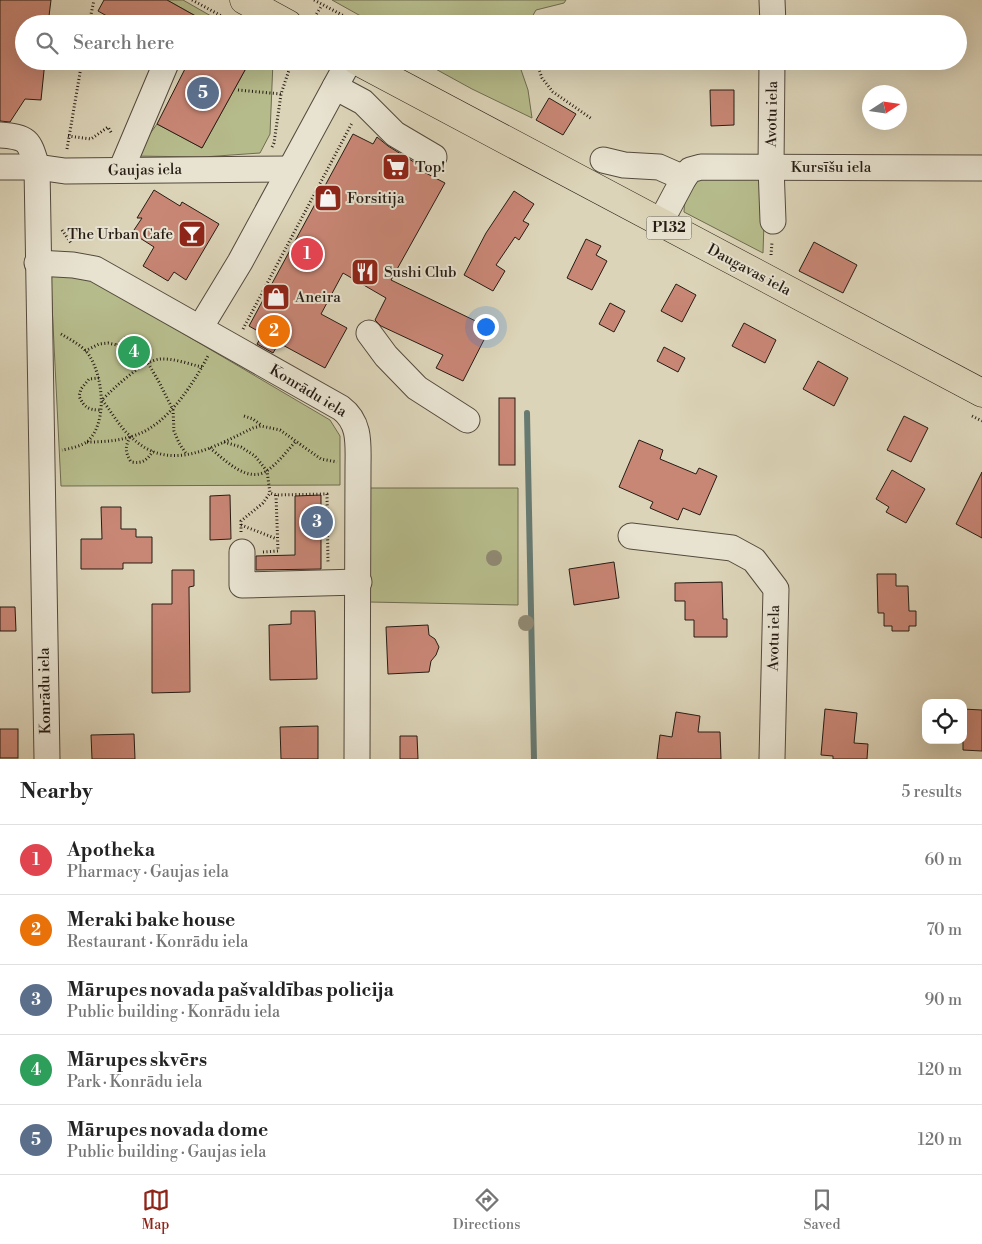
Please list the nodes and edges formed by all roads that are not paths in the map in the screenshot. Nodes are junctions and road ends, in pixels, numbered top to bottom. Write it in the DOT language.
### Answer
graph roads {
  1 [pos="772,0"];
  2 [pos="259,4"];
  3 [pos="275,15"];
  4 [pos="773,15"];
  5 [pos="163,70"];
  6 [pos="772,70"];
  7 [pos="345,72"];
  8 [pos="0,135"];
  9 [pos="434,156"];
  10 [pos="603,160"];
  11 [pos="0,167"];
  12 [pos="37,167"];
  13 [pos="771,167"];
  14 [pos="982,168"];
  15 [pos="290,169"];
  16 [pos="121,170"];
  17 [pos="684,178"];
  18 [pos="773,221"];
  19 [pos="660,223"];
  20 [pos="38,263"];
  21 [pos="209,333"];
  22 [pos="369,333"];
  23 [pos="982,393"];
  24 [pos="466,420"];
  25 [pos="631,536"];
  26 [pos="242,552"];
  27 [pos="359,582"];
  28 [pos="47,759"];
  29 [pos="357,759"];
  30 [pos="772,759"];
  1 -- 4 [label="street"];
  2 -- 3 [label="main road"];
  5 -- 16 [label="street"];
  6 -- 13 [label="street, Avotu iela"];
  7 -- 9 [label="street"];
  7 -- 15 [label="street"];
  7 -- 19 [label="main road, Daugavas iela / P132"];
  8 -- 12 [label="street, Konrādu iela"];
  10 -- 17 [label="street"];
  11 -- 12 [label="street, Gaujas iela"];
  12 -- 16 [label="street, Gaujas iela"];
  12 -- 20 [label="street, Konrādu iela"];
  13 -- 14 [label="street, Kursīšu iela"];
  13 -- 17 [label="street, Kursīšu iela"];
  13 -- 18 [label="street, Avotu iela"];
  15 -- 16 [label="street, Gaujas iela"];
  15 -- 21 [label="street"];
  17 -- 19 [label="street"];
  19 -- 23 [label="main road, Daugavas iela / P132"];
  20 -- 21 [label="street, Konrādu iela"];
  20 -- 28 [label="street, Konrādu iela"];
  21 -- 27 [label="street, Konrādu iela"];
  22 -- 24 [label="street"];
  25 -- 30 [label="street, Avotu iela"];
  26 -- 27 [label="street"];
  27 -- 29 [label="street, Konrādu iela"];
}
